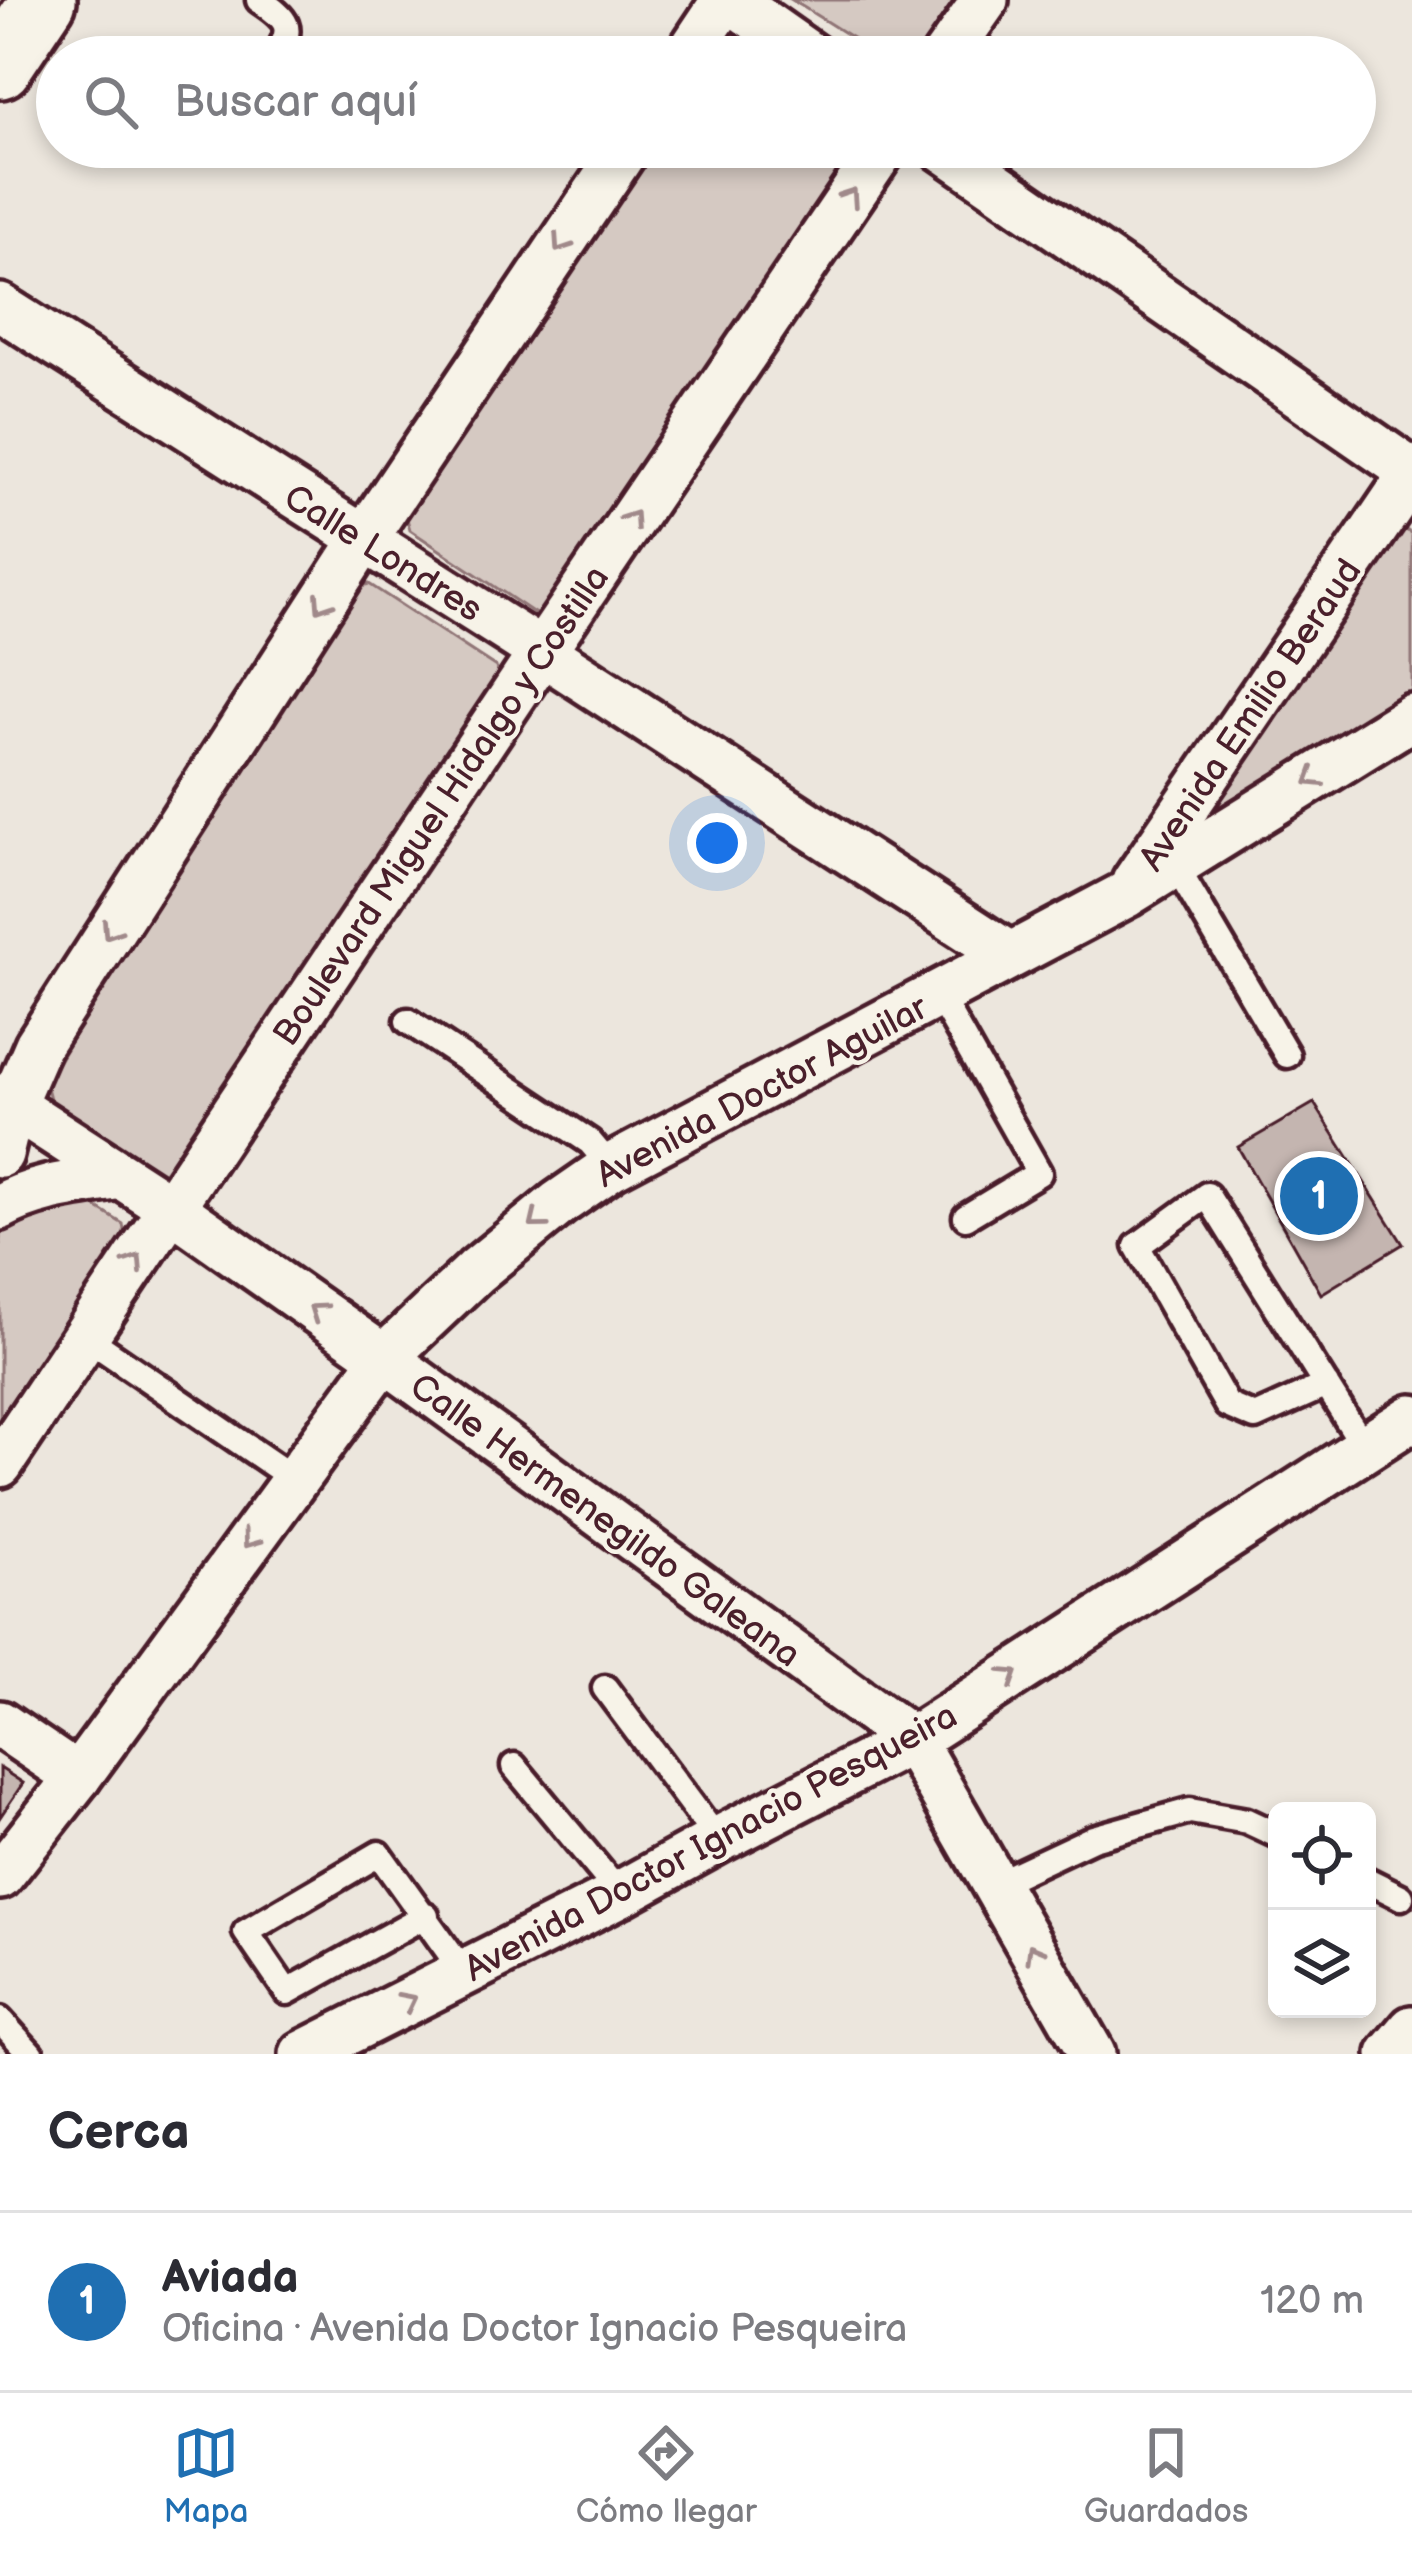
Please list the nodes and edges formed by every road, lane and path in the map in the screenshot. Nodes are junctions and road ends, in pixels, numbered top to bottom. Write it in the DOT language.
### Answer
graph roads {
  1 [pos="44,0"];
  2 [pos="260,0"];
  3 [pos="728,0"];
  4 [pos="985,0"];
  5 [pos="286,36"];
  6 [pos="702,36"];
  7 [pos="781,36"];
  8 [pos="960,36"];
  9 [pos="0,66"];
  10 [pos="613,168"];
  11 [pos="870,168"];
  12 [pos="971,168"];
  13 [pos="0,307"];
  14 [pos="1412,473"];
  15 [pos="363,540"];
  16 [pos="542,652"];
  17 [pos="1412,717"];
  18 [pos="1175,865"];
  19 [pos="1127,894"];
  20 [pos="1009,955"];
  21 [pos="938,994"];
  22 [pos="408,1021"];
  23 [pos="1287,1055"];
  24 [pos="6,1101"];
  25 [pos="0,1154"];
  26 [pos="611,1166"];
  27 [pos="121,1176"];
  28 [pos="0,1207"];
  29 [pos="171,1208"];
  30 [pos="966,1216"];
  31 [pos="86,1336"];
  32 [pos="384,1358"];
  33 [pos="1326,1385"];
  34 [pos="1412,1418"];
  35 [pos="1365,1448"];
  36 [pos="0,1464"];
  37 [pos="294,1479"];
  38 [pos="605,1688"];
  39 [pos="0,1724"];
  40 [pos="912,1740"];
  41 [pos="514,1766"];
  42 [pos="77,1777"];
  43 [pos="1268,1831"];
  44 [pos="718,1840"];
  45 [pos="0,1876"];
  46 [pos="994,1884"];
  47 [pos="1376,1884"];
  48 [pos="620,1894"];
  49 [pos="1401,1897"];
  50 [pos="426,1916"];
  51 [pos="464,1973"];
  52 [pos="0,2020"];
  53 [pos="1412,2029"];
  54 [pos="322,2050"];
  55 [pos="31,2054"];
  56 [pos="1092,2054"];
  57 [pos="1391,2054"];
  1 -- 9 [label="street"];
  2 -- 5 [label="lane"];
  3 -- 6 [label="street"];
  3 -- 7 [label="street"];
  4 -- 8 [label="street"];
  10 -- 15 [label="street, one-way"];
  16 -- 11 [label="street, Boulevard Miguel Hidalgo y Costilla, one-way"];
  12 -- 14 [label="street"];
  13 -- 15 [label="street, Calle Londres"];
  14 -- 19 [label="street, Avenida Emilio Beraud"];
  15 -- 16 [label="street, Calle Londres"];
  15 -- 24 [label="street, one-way"];
  16 -- 20 [label="street, Calle Londres"];
  16 -- 29 [label="street, Boulevard Miguel Hidalgo y Costilla"];
  17 -- 18 [label="street, Avenida Doctor Aguilar, one-way"];
  18 -- 19 [label="street, Avenida Doctor Aguilar"];
  18 -- 23 [label="lane"];
  19 -- 20 [label="street, Avenida Doctor Aguilar"];
  20 -- 21 [label="street, Avenida Doctor Aguilar"];
  21 -- 26 [label="street, Avenida Doctor Aguilar"];
  21 -- 30 [label="lane"];
  22 -- 26 [label="lane"];
  24 -- 25 [label="street"];
  24 -- 27 [label="street, Calle Hermenegildo Galeana"];
  26 -- 32 [label="street, Avenida Doctor Aguilar, one-way"];
  27 -- 28 [label="street"];
  27 -- 29 [label="street, Calle Hermenegildo Galeana"];
  31 -- 29 [label="street, Boulevard Miguel Hidalgo y Costilla, one-way"];
  32 -- 29 [label="street, Calle Hermenegildo Galeana, one-way"];
  31 -- 36 [label="street, Boulevard Miguel Hidalgo y Costilla"];
  31 -- 37 [label="lane"];
  32 -- 37 [label="street, Avenida Doctor Aguilar"];
  32 -- 40 [label="street, Calle Hermenegildo Galeana"];
  33 -- 33 [label="lane"];
  33 -- 35 [label="lane"];
  34 -- 35 [label="street, Avenida Doctor Ignacio Pesqueira"];
  40 -- 35 [label="street, Avenida Doctor Ignacio Pesqueira, one-way"];
  37 -- 42 [label="street, Avenida Doctor Aguilar, one-way"];
  38 -- 44 [label="lane"];
  39 -- 42 [label="street"];
  40 -- 44 [label="street, Avenida Doctor Ignacio Pesqueira"];
  40 -- 46 [label="street, Calle Hermenegildo Galeana"];
  41 -- 48 [label="lane"];
  42 -- 45 [label="street, Avenida Doctor Aguilar"];
  43 -- 46 [label="lane"];
  44 -- 48 [label="street, Avenida Doctor Ignacio Pesqueira"];
  56 -- 46 [label="street, Calle Hermenegildo Galeana, one-way"];
  47 -- 49 [label="lane"];
  48 -- 51 [label="street, Avenida Doctor Ignacio Pesqueira"];
  50 -- 50 [label="lane"];
  50 -- 51 [label="lane"];
  54 -- 51 [label="street, Avenida Doctor Ignacio Pesqueira, one-way"];
  52 -- 55 [label="lane"];
  53 -- 57 [label="street"];
}
